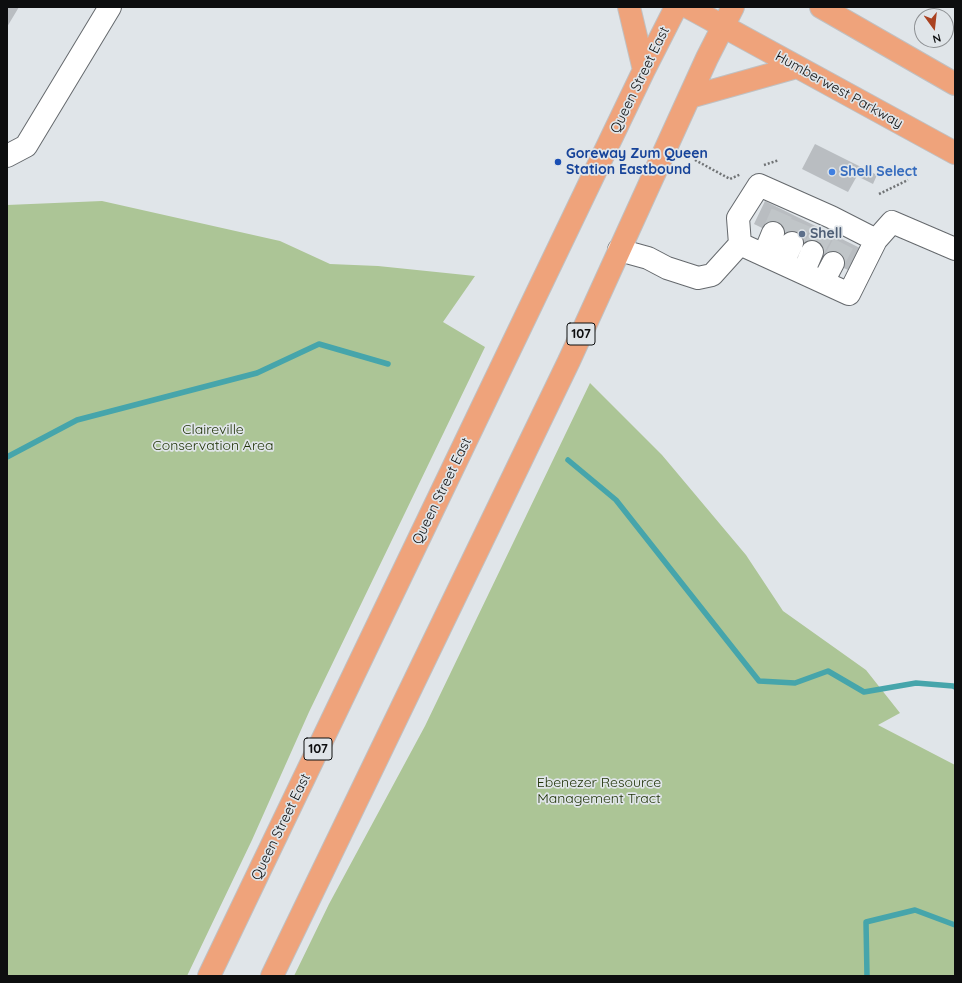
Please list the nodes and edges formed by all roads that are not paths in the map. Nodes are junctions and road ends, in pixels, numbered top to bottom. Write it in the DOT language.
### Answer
graph roads {
  1 [pos="110,7"];
  2 [pos="629,7"];
  3 [pos="676,7"];
  4 [pos="688,7"];
  5 [pos="733,7"];
  6 [pos="823,8"];
  7 [pos="723,27"];
  8 [pos="797,67"];
  9 [pos="644,70"];
  10 [pos="955,84"];
  11 [pos="690,97"];
  12 [pos="955,153"];
  13 [pos="7,156"];
  14 [pos="783,238"];
  15 [pos="876,240"];
  16 [pos="740,244"];
  17 [pos="955,249"];
  18 [pos="619,250"];
  19 [pos="812,252"];
  20 [pos="773,259"];
  21 [pos="803,273"];
  22 [pos="209,976"];
  23 [pos="272,976"];
  1 -- 13 [label="lane"];
  2 -- 9 [label="main road"];
  3 -- 9 [label="main road, Queen Street East / 107"];
  4 -- 7 [label="main road, Humberwest Parkway"];
  5 -- 7 [label="main road, 107"];
  6 -- 10 [label="main road"];
  7 -- 8 [label="main road, Humberwest Parkway"];
  7 -- 11 [label="main road, 107"];
  8 -- 11 [label="main road"];
  8 -- 12 [label="main road, Humberwest Parkway"];
  9 -- 22 [label="main road, Queen Street East / 107"];
  11 -- 18 [label="main road, 107"];
  14 -- 20 [label="lane"];
  15 -- 16 [label="lane"];
  15 -- 17 [label="lane"];
  15 -- 21 [label="lane"];
  16 -- 18 [label="lane"];
  16 -- 20 [label="lane"];
  18 -- 23 [label="main road, 107"];
  19 -- 21 [label="lane"];
  20 -- 21 [label="lane"];
}
